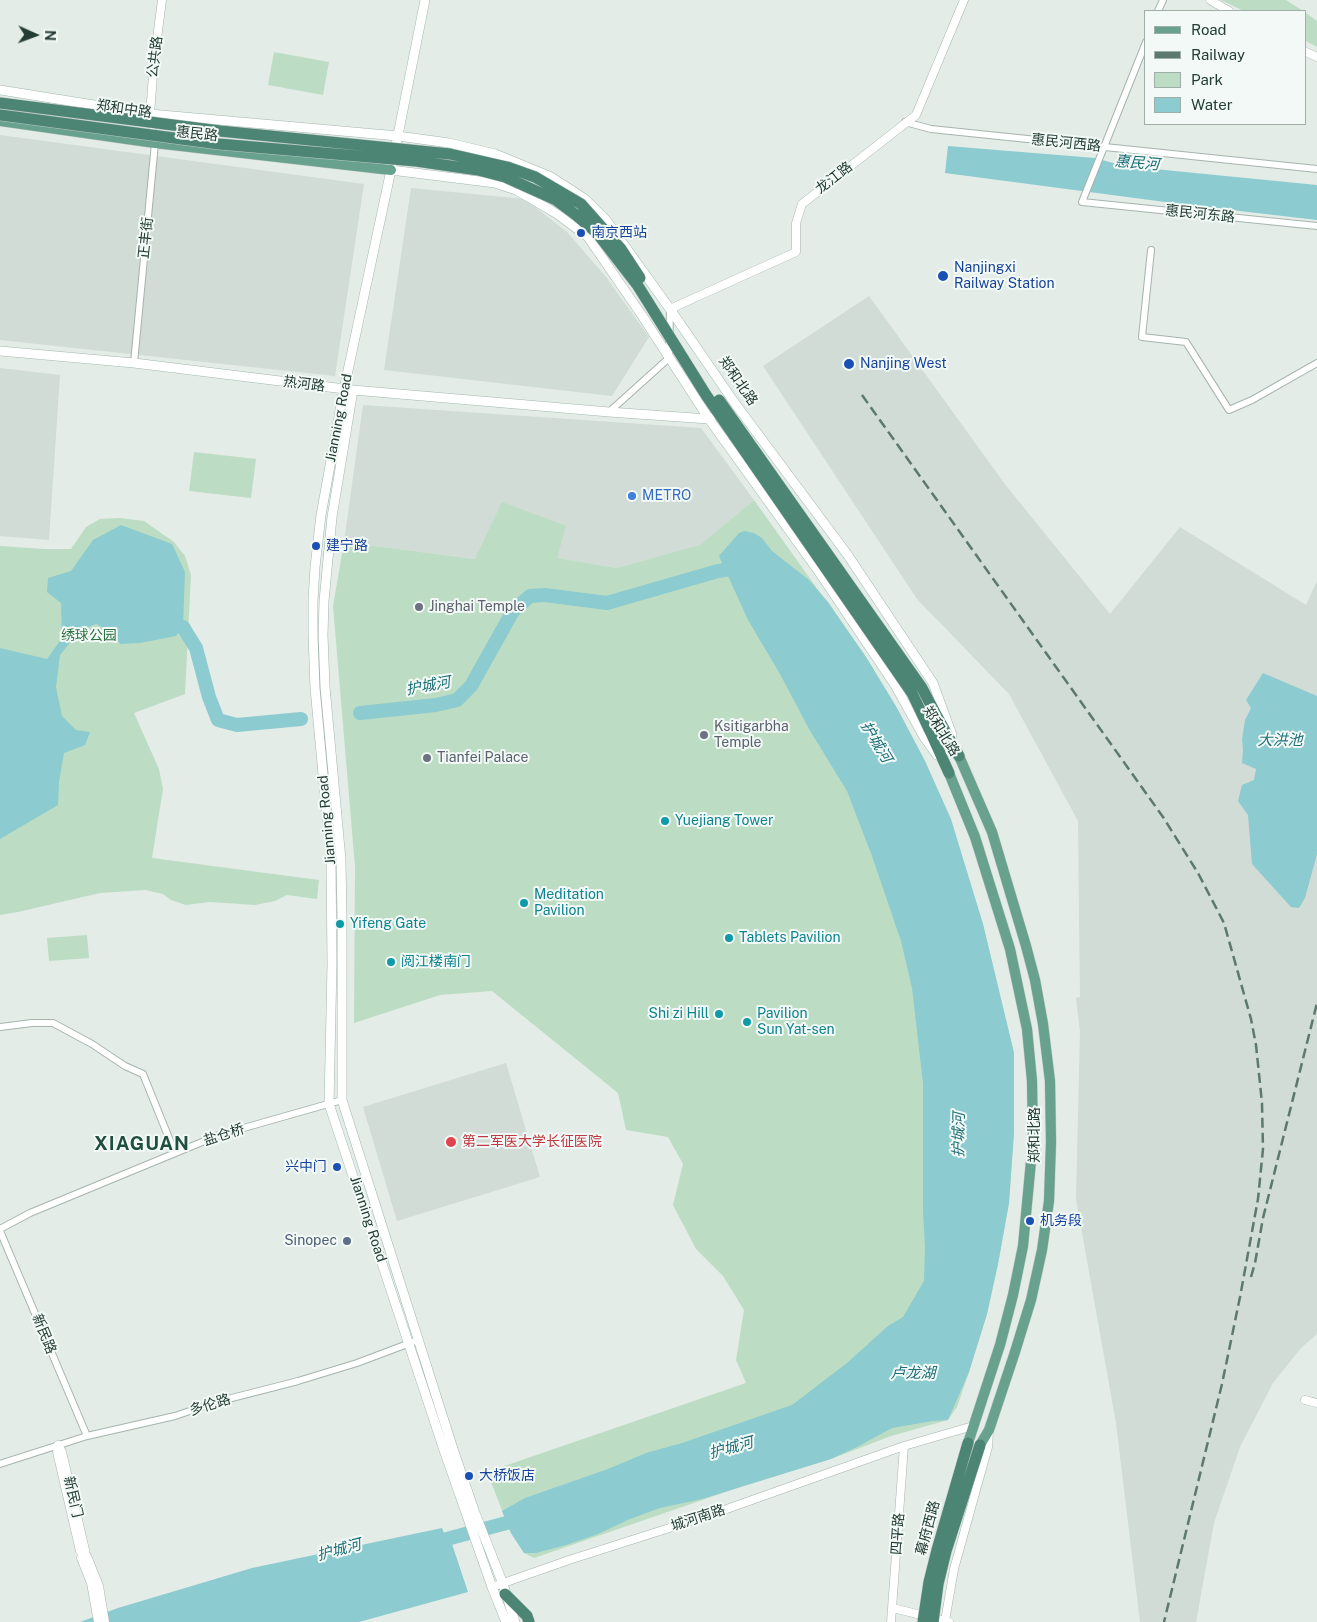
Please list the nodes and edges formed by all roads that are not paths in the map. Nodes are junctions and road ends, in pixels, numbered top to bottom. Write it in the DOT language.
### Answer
graph roads {
  1 [pos="162,0"];
  2 [pos="425,0"];
  3 [pos="964,0"];
  4 [pos="1210,0"];
  5 [pos="1227,10"];
  6 [pos="1144,47"];
  7 [pos="0,90"];
  8 [pos="0,103"];
  9 [pos="150,114"];
  10 [pos="0,115"];
  11 [pos="0,122"];
  12 [pos="905,122"];
  13 [pos="398,136"];
  14 [pos="155,143"];
  15 [pos="1102,149"];
  16 [pos="1317,169"];
  17 [pos="391,170"];
  18 [pos="1317,226"];
  19 [pos="1151,250"];
  20 [pos="670,308"];
  21 [pos="0,351"];
  22 [pos="669,358"];
  23 [pos="134,363"];
  24 [pos="1317,364"];
  25 [pos="348,389"];
  26 [pos="734,402"];
  27 [pos="609,412"];
  28 [pos="709,419"];
  29 [pos="959,756"];
  30 [pos="949,773"];
  31 [pos="0,1027"];
  32 [pos="342,1100"];
  33 [pos="329,1104"];
  34 [pos="174,1153"];
  35 [pos="0,1230"];
  36 [pos="418,1340"];
  37 [pos="409,1343"];
  38 [pos="1305,1400"];
  39 [pos="1317,1403"];
  40 [pos="973,1426"];
  41 [pos="989,1430"];
  42 [pos="87,1436"];
  43 [pos="968,1443"];
  44 [pos="58,1445"];
  45 [pos="980,1445"];
  46 [pos="904,1446"];
  47 [pos="0,1464"];
  48 [pos="470,1513"];
  49 [pos="502,1584"];
  50 [pos="492,1588"];
  51 [pos="893,1608"];
  52 [pos="100,1611"];
  53 [pos="98,1622"];
  54 [pos="105,1622"];
  55 [pos="506,1622"];
  56 [pos="516,1622"];
  57 [pos="529,1622"];
  58 [pos="891,1622"];
  59 [pos="923,1622"];
  60 [pos="942,1622"];
  1 -- 9 [label="street, 公共路"];
  2 -- 13 [label="main road, Jianning Road"];
  3 -- 12 [label="street, 龙江路"];
  4 -- 5 [label="street"];
  6 -- 15 [label="street"];
  7 -- 9 [label="main road, 郑和中路"];
  8 -- 29 [label="highway, 郑和北路, bridge"];
  9 -- 13 [label="main road, 郑和中路"];
  9 -- 14 [label="street, 正丰街"];
  10 -- 30 [label="highway, 郑和北路, bridge"];
  11 -- 14 [label="main road, 惠民路"];
  12 -- 15 [label="street, 惠民河西路"];
  12 -- 20 [label="street, 龙江路"];
  13 -- 17 [label="main road, Jianning Road"];
  13 -- 20 [label="main road, 郑和北路"];
  14 -- 17 [label="main road, 惠民路"];
  14 -- 23 [label="street, 正丰街"];
  15 -- 16 [label="street, 惠民河西路"];
  15 -- 18 [label="street, 惠民河东路"];
  17 -- 22 [label="main road, 郑和北路"];
  17 -- 25 [label="main road, Jianning Road"];
  19 -- 24 [label="street"];
  20 -- 22 [label="street"];
  20 -- 26 [label="main road, 郑和北路"];
  21 -- 23 [label="main road, 热河路"];
  22 -- 27 [label="street"];
  22 -- 28 [label="main road, 郑和北路"];
  23 -- 25 [label="main road, 热河路"];
  25 -- 27 [label="main road, 热河路"];
  25 -- 32 [label="main road, Jianning Road"];
  25 -- 33 [label="main road, Jianning Road"];
  26 -- 28 [label="main road"];
  26 -- 29 [label="main road, 郑和北路"];
  27 -- 28 [label="main road, 热河路"];
  28 -- 30 [label="main road, 郑和北路"];
  29 -- 41 [label="main road, 郑和北路"];
  30 -- 40 [label="main road, 郑和北路"];
  31 -- 34 [label="street"];
  32 -- 33 [label="street, 盐仓桥"];
  32 -- 36 [label="main road, Jianning Road"];
  33 -- 34 [label="street, 盐仓桥"];
  33 -- 37 [label="main road, Jianning Road"];
  34 -- 35 [label="street, 盐仓桥"];
  35 -- 42 [label="street, 新民路"];
  36 -- 37 [label="street, 多伦路"];
  36 -- 48 [label="main road, Jianning Road"];
  37 -- 42 [label="street, 多伦路"];
  37 -- 48 [label="main road, Jianning Road"];
  38 -- 39 [label="street"];
  40 -- 43 [label="main road, 郑和北路"];
  40 -- 46 [label="street, 城河南路"];
  41 -- 45 [label="main road, 郑和北路"];
  41 -- 60 [label="street"];
  42 -- 44 [label="street, 多伦路"];
  43 -- 59 [label="highway, 幕府西路, bridge"];
  44 -- 47 [label="street, 多伦路"];
  44 -- 52 [label="street"];
  45 -- 60 [label="highway, 幕府西路, bridge"];
  46 -- 49 [label="street, 城河南路"];
  46 -- 51 [label="street, 四平路"];
  48 -- 49 [label="main road, Jianning Road"];
  48 -- 50 [label="main road, Jianning Road"];
  49 -- 50 [label="street, 城河南路"];
  49 -- 56 [label="main road, Jianning Road"];
  49 -- 57 [label="highway"];
  50 -- 55 [label="main road, Jianning Road"];
  51 -- 58 [label="street, 四平路"];
  51 -- 60 [label="street"];
  52 -- 53 [label="street"];
  52 -- 54 [label="street"];
}
